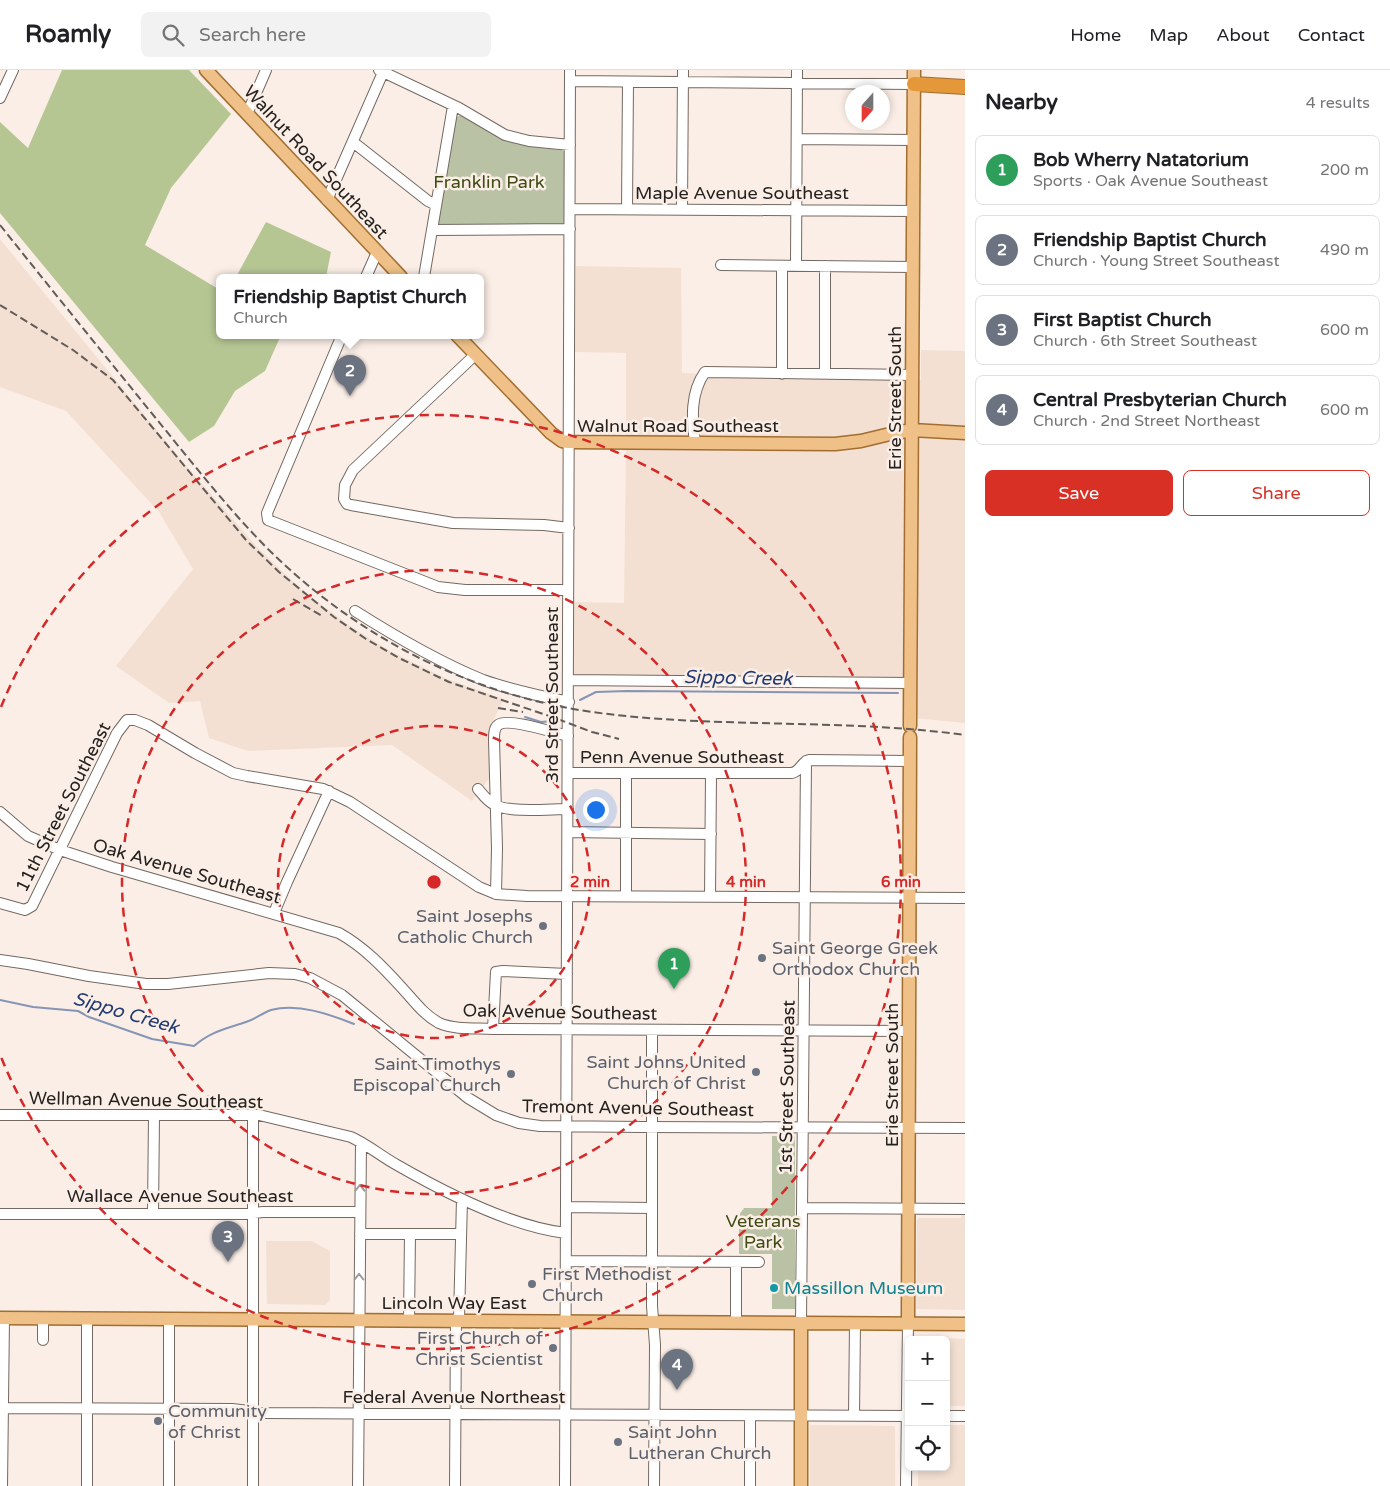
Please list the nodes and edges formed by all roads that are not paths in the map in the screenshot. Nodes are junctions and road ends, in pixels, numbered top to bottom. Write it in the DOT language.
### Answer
graph roads {
  1 [pos="13,70"];
  2 [pos="206,70"];
  3 [pos="266,70"];
  4 [pos="570,70"];
  5 [pos="683,70"];
  6 [pos="797,70"];
  7 [pos="914,70"];
  8 [pos="382,71"];
  9 [pos="570,81"];
  10 [pos="628,82"];
  11 [pos="683,83"];
  12 [pos="797,83"];
  13 [pos="914,84"];
  14 [pos="965,86"];
  15 [pos="0,98"];
  16 [pos="453,106"];
  17 [pos="246,114"];
  18 [pos="797,139"];
  19 [pos="914,140"];
  20 [pos="353,142"];
  21 [pos="570,145"];
  22 [pos="328,200"];
  23 [pos="436,205"];
  24 [pos="570,208"];
  25 [pos="627,209"];
  26 [pos="682,209"];
  27 [pos="796,210"];
  28 [pos="914,211"];
  29 [pos="570,229"];
  30 [pos="432,230"];
  31 [pos="377,252"];
  32 [pos="721,266"];
  33 [pos="782,266"];
  34 [pos="796,266"];
  35 [pos="825,266"];
  36 [pos="913,267"];
  37 [pos="367,274"];
  38 [pos="398,274"];
  39 [pos="425,274"];
  40 [pos="340,339"];
  41 [pos="461,339"];
  42 [pos="476,354"];
  43 [pos="782,374"];
  44 [pos="825,374"];
  45 [pos="912,375"];
  46 [pos="912,430"];
  47 [pos="965,433"];
  48 [pos="568,442"];
  49 [pos="695,443"];
  50 [pos="569,528"];
  51 [pos="568,590"];
  52 [pos="355,611"];
  53 [pos="568,680"];
  54 [pos="911,683"];
  55 [pos="569,702"];
  56 [pos="568,736"];
  57 [pos="806,761"];
  58 [pos="910,761"];
  59 [pos="568,773"];
  60 [pos="626,774"];
  61 [pos="711,774"];
  62 [pos="478,789"];
  63 [pos="329,791"];
  64 [pos="496,806"];
  65 [pos="568,809"];
  66 [pos="0,812"];
  67 [pos="568,832"];
  68 [pos="626,833"];
  69 [pos="711,834"];
  70 [pos="60,850"];
  71 [pos="496,894"];
  72 [pos="568,895"];
  73 [pos="626,896"];
  74 [pos="710,897"];
  75 [pos="804,897"];
  76 [pos="910,898"];
  77 [pos="965,898"];
  78 [pos="0,903"];
  79 [pos="274,913"];
  80 [pos="0,960"];
  81 [pos="567,974"];
  82 [pos="493,1029"];
  83 [pos="567,1029"];
  84 [pos="652,1030"];
  85 [pos="804,1030"];
  86 [pos="909,1031"];
  87 [pos="0,1114"];
  88 [pos="154,1115"];
  89 [pos="253,1115"];
  90 [pos="566,1126"];
  91 [pos="652,1127"];
  92 [pos="803,1128"];
  93 [pos="908,1128"];
  94 [pos="965,1128"];
  95 [pos="361,1142"];
  96 [pos="462,1199"];
  97 [pos="566,1207"];
  98 [pos="652,1208"];
  99 [pos="802,1208"];
  100 [pos="908,1209"];
  101 [pos="965,1209"];
  102 [pos="360,1212"];
  103 [pos="254,1213"];
  104 [pos="0,1214"];
  105 [pos="153,1214"];
  106 [pos="0,1224"];
  107 [pos="566,1233"];
  108 [pos="360,1234"];
  109 [pos="410,1234"];
  110 [pos="460,1234"];
  111 [pos="566,1261"];
  112 [pos="652,1262"];
  113 [pos="736,1262"];
  114 [pos="759,1262"];
  115 [pos="2,1318"];
  116 [pos="43,1318"];
  117 [pos="87,1318"];
  118 [pos="170,1318"];
  119 [pos="253,1318"];
  120 [pos="458,1319"];
  121 [pos="359,1320"];
  122 [pos="409,1320"];
  123 [pos="566,1321"];
  124 [pos="653,1321"];
  125 [pos="736,1322"];
  126 [pos="801,1323"];
  127 [pos="855,1323"];
  128 [pos="908,1324"];
  129 [pos="965,1324"];
  130 [pos="43,1340"];
  131 [pos="908,1381"];
  132 [pos="2,1408"];
  133 [pos="87,1408"];
  134 [pos="170,1409"];
  135 [pos="252,1411"];
  136 [pos="358,1413"];
  137 [pos="455,1414"];
  138 [pos="566,1414"];
  139 [pos="654,1415"];
  140 [pos="750,1416"];
  141 [pos="801,1416"];
  142 [pos="854,1416"];
  143 [pos="905,1416"];
  144 [pos="950,1416"];
  145 [pos="965,1416"];
  146 [pos="908,1426"];
  147 [pos="2,1486"];
  148 [pos="86,1486"];
  149 [pos="170,1486"];
  150 [pos="253,1486"];
  151 [pos="358,1486"];
  152 [pos="455,1486"];
  153 [pos="565,1486"];
  154 [pos="654,1486"];
  155 [pos="750,1486"];
  156 [pos="801,1486"];
  157 [pos="906,1486"];
  1 -- 15 [label="street"];
  2 -- 17 [label="main road, Walnut Road Southeast"];
  3 -- 17 [label="street"];
  4 -- 9 [label="street, 3rd Street Southeast"];
  5 -- 11 [label="street"];
  6 -- 12 [label="street"];
  7 -- 13 [label="main road, Erie Street South"];
  8 -- 16 [label="street"];
  8 -- 20 [label="street"];
  9 -- 10 [label="street"];
  9 -- 21 [label="street, 3rd Street Southeast"];
  10 -- 11 [label="street"];
  10 -- 25 [label="street"];
  11 -- 12 [label="street"];
  11 -- 26 [label="street"];
  12 -- 13 [label="street"];
  12 -- 18 [label="street"];
  13 -- 14 [label="highway"];
  13 -- 19 [label="main road, Erie Street South"];
  16 -- 21 [label="street"];
  16 -- 23 [label="street"];
  17 -- 22 [label="main road, Walnut Road Southeast"];
  18 -- 19 [label="street"];
  18 -- 27 [label="street"];
  19 -- 28 [label="main road, Erie Street South"];
  20 -- 22 [label="street"];
  20 -- 23 [label="street"];
  21 -- 24 [label="street, 3rd Street Southeast"];
  22 -- 31 [label="main road, Walnut Road Southeast"];
  23 -- 30 [label="street"];
  24 -- 25 [label="street, Maple Avenue Southeast"];
  24 -- 29 [label="street, 3rd Street Southeast"];
  25 -- 26 [label="street, Maple Avenue Southeast"];
  26 -- 27 [label="street, Maple Avenue Southeast"];
  27 -- 28 [label="street, Maple Avenue Southeast"];
  27 -- 34 [label="street"];
  28 -- 36 [label="main road, Erie Street South"];
  29 -- 30 [label="street"];
  29 -- 48 [label="street, 3rd Street Southeast"];
  30 -- 39 [label="street"];
  31 -- 37 [label="street"];
  31 -- 38 [label="main road, Walnut Road Southeast"];
  32 -- 33 [label="street"];
  33 -- 34 [label="street"];
  33 -- 43 [label="street"];
  34 -- 35 [label="street"];
  35 -- 36 [label="street"];
  35 -- 44 [label="street"];
  36 -- 45 [label="main road, Erie Street South"];
  40 -- 51 [label="street"];
  41 -- 42 [label="main road, Walnut Road Southeast"];
  42 -- 48 [label="main road, Walnut Road Southeast"];
  42 -- 50 [label="street"];
  43 -- 44 [label="street"];
  43 -- 49 [label="street"];
  44 -- 45 [label="street"];
  45 -- 46 [label="main road, Erie Street South"];
  46 -- 47 [label="main road, Walnut Road Southeast"];
  46 -- 49 [label="main road, Walnut Road Southeast"];
  46 -- 54 [label="main road, Erie Street South"];
  48 -- 49 [label="main road, Walnut Road Southeast"];
  48 -- 50 [label="street, 3rd Street Southeast"];
  50 -- 51 [label="street, 3rd Street Southeast"];
  51 -- 53 [label="street, 3rd Street Southeast"];
  52 -- 55 [label="street"];
  53 -- 54 [label="street"];
  53 -- 55 [label="street, 3rd Street Southeast"];
  54 -- 58 [label="main road, Erie Street South"];
  55 -- 56 [label="street, 3rd Street Southeast"];
  56 -- 59 [label="street, 3rd Street Southeast"];
  56 -- 64 [label="street"];
  57 -- 58 [label="street, Penn Avenue Southeast"];
  57 -- 61 [label="street, Penn Avenue Southeast"];
  57 -- 75 [label="street, 1st Street Southeast"];
  58 -- 76 [label="main road, Erie Street South"];
  59 -- 60 [label="street, Penn Avenue Southeast"];
  59 -- 65 [label="street, 3rd Street Southeast"];
  60 -- 61 [label="street, Penn Avenue Southeast"];
  60 -- 68 [label="street"];
  61 -- 69 [label="street"];
  62 -- 64 [label="street"];
  63 -- 70 [label="street, 11th Street Southeast"];
  63 -- 71 [label="street"];
  63 -- 79 [label="street"];
  64 -- 65 [label="street"];
  64 -- 71 [label="street"];
  65 -- 67 [label="street, 3rd Street Southeast"];
  66 -- 70 [label="street, Oak Avenue Southeast"];
  67 -- 68 [label="street"];
  67 -- 72 [label="street, 3rd Street Southeast"];
  68 -- 69 [label="street"];
  68 -- 73 [label="street"];
  69 -- 74 [label="street"];
  70 -- 78 [label="street, 11th Street Southeast"];
  70 -- 79 [label="street, Oak Avenue Southeast"];
  71 -- 72 [label="street"];
  72 -- 73 [label="street"];
  72 -- 81 [label="street, 3rd Street Southeast"];
  73 -- 74 [label="street"];
  74 -- 75 [label="street"];
  75 -- 76 [label="street"];
  75 -- 85 [label="street, 1st Street Southeast"];
  76 -- 77 [label="street"];
  76 -- 86 [label="main road, Erie Street South"];
  79 -- 82 [label="street, Oak Avenue Southeast"];
  80 -- 90 [label="street, Tremont Avenue Southeast"];
  81 -- 82 [label="street"];
  81 -- 83 [label="street, 3rd Street Southeast"];
  82 -- 83 [label="street, Oak Avenue Southeast"];
  83 -- 84 [label="street, Oak Avenue Southeast"];
  83 -- 90 [label="street, 3rd Street Southeast"];
  84 -- 85 [label="street, Oak Avenue Southeast"];
  84 -- 91 [label="street"];
  85 -- 86 [label="street, Oak Avenue Southeast"];
  85 -- 92 [label="street, 1st Street Southeast"];
  86 -- 93 [label="main road, Erie Street South"];
  87 -- 88 [label="street, Wellman Avenue Southeast"];
  88 -- 89 [label="street, Wellman Avenue Southeast"];
  88 -- 105 [label="street"];
  89 -- 95 [label="street, Wellman Avenue Southeast"];
  89 -- 103 [label="street"];
  90 -- 91 [label="street, Tremont Avenue Southeast"];
  90 -- 97 [label="street, 3rd Street Southeast"];
  91 -- 92 [label="street, Tremont Avenue Southeast"];
  91 -- 98 [label="street"];
  92 -- 93 [label="street, Tremont Avenue Southeast"];
  92 -- 99 [label="street, 1st Street Southeast"];
  93 -- 94 [label="street, Tremont Avenue Southeast"];
  93 -- 100 [label="main road, Erie Street South"];
  95 -- 96 [label="street, Wellman Avenue Southeast"];
  102 -- 95 [label="street, one-way"];
  96 -- 107 [label="street, Wellman Avenue Southeast"];
  96 -- 110 [label="street"];
  97 -- 98 [label="street"];
  97 -- 107 [label="street, 3rd Street Southeast"];
  98 -- 112 [label="street"];
  99 -- 100 [label="street"];
  99 -- 126 [label="street, 1st Street Southeast"];
  100 -- 101 [label="street"];
  100 -- 128 [label="main road, Erie Street South"];
  102 -- 103 [label="street, Wallace Avenue Southeast"];
  102 -- 108 [label="street"];
  103 -- 105 [label="street, Wallace Avenue Southeast"];
  103 -- 119 [label="street"];
  104 -- 105 [label="street, Wallace Avenue Southeast"];
  104 -- 106 [label="street"];
  107 -- 111 [label="street, 3rd Street Southeast"];
  108 -- 109 [label="street"];
  121 -- 108 [label="street, one-way"];
  109 -- 110 [label="street"];
  109 -- 122 [label="street"];
  110 -- 120 [label="street"];
  111 -- 112 [label="street"];
  111 -- 123 [label="street, 3rd Street Southeast"];
  112 -- 113 [label="street"];
  112 -- 124 [label="street"];
  113 -- 114 [label="street"];
  113 -- 125 [label="street"];
  115 -- 116 [label="main road, Lincoln Way East"];
  115 -- 132 [label="street"];
  116 -- 117 [label="main road, Lincoln Way East"];
  116 -- 130 [label="street"];
  117 -- 118 [label="main road, Lincoln Way East"];
  117 -- 133 [label="street"];
  118 -- 119 [label="main road, Lincoln Way East"];
  118 -- 134 [label="street"];
  119 -- 121 [label="main road, Lincoln Way East"];
  119 -- 135 [label="street"];
  120 -- 122 [label="main road, Lincoln Way East"];
  120 -- 123 [label="main road, Lincoln Way East"];
  120 -- 137 [label="street"];
  121 -- 122 [label="main road, Lincoln Way East"];
  121 -- 136 [label="street"];
  123 -- 124 [label="main road, Lincoln Way East"];
  123 -- 138 [label="street, 3rd Street Southeast"];
  124 -- 125 [label="main road, Lincoln Way East"];
  124 -- 139 [label="street"];
  125 -- 126 [label="main road, Lincoln Way East"];
  126 -- 127 [label="main road, Lincoln Way East"];
  126 -- 141 [label="main road"];
  127 -- 128 [label="main road, Lincoln Way East"];
  127 -- 142 [label="street"];
  128 -- 129 [label="main road, Lincoln Way East"];
  128 -- 131 [label="street"];
  132 -- 133 [label="street, Federal Avenue Northeast"];
  132 -- 147 [label="street"];
  133 -- 134 [label="street, Federal Avenue Northeast"];
  133 -- 148 [label="street"];
  134 -- 135 [label="street, Federal Avenue Northeast"];
  134 -- 149 [label="street"];
  135 -- 136 [label="street, Federal Avenue Northeast"];
  135 -- 150 [label="street"];
  136 -- 137 [label="street, Federal Avenue Northeast"];
  136 -- 151 [label="street"];
  137 -- 138 [label="street, Federal Avenue Northeast"];
  137 -- 152 [label="street"];
  138 -- 139 [label="street, Federal Avenue Northeast"];
  138 -- 153 [label="street, 3rd Street Southeast"];
  139 -- 140 [label="street, Federal Avenue Northeast"];
  139 -- 154 [label="street"];
  140 -- 141 [label="street, Federal Avenue Northeast"];
  140 -- 155 [label="street"];
  141 -- 142 [label="street, Federal Avenue Northeast"];
  141 -- 156 [label="main road"];
  142 -- 143 [label="street, Federal Avenue Northeast"];
  144 -- 145 [label="street"];
  146 -- 157 [label="street"];
}
